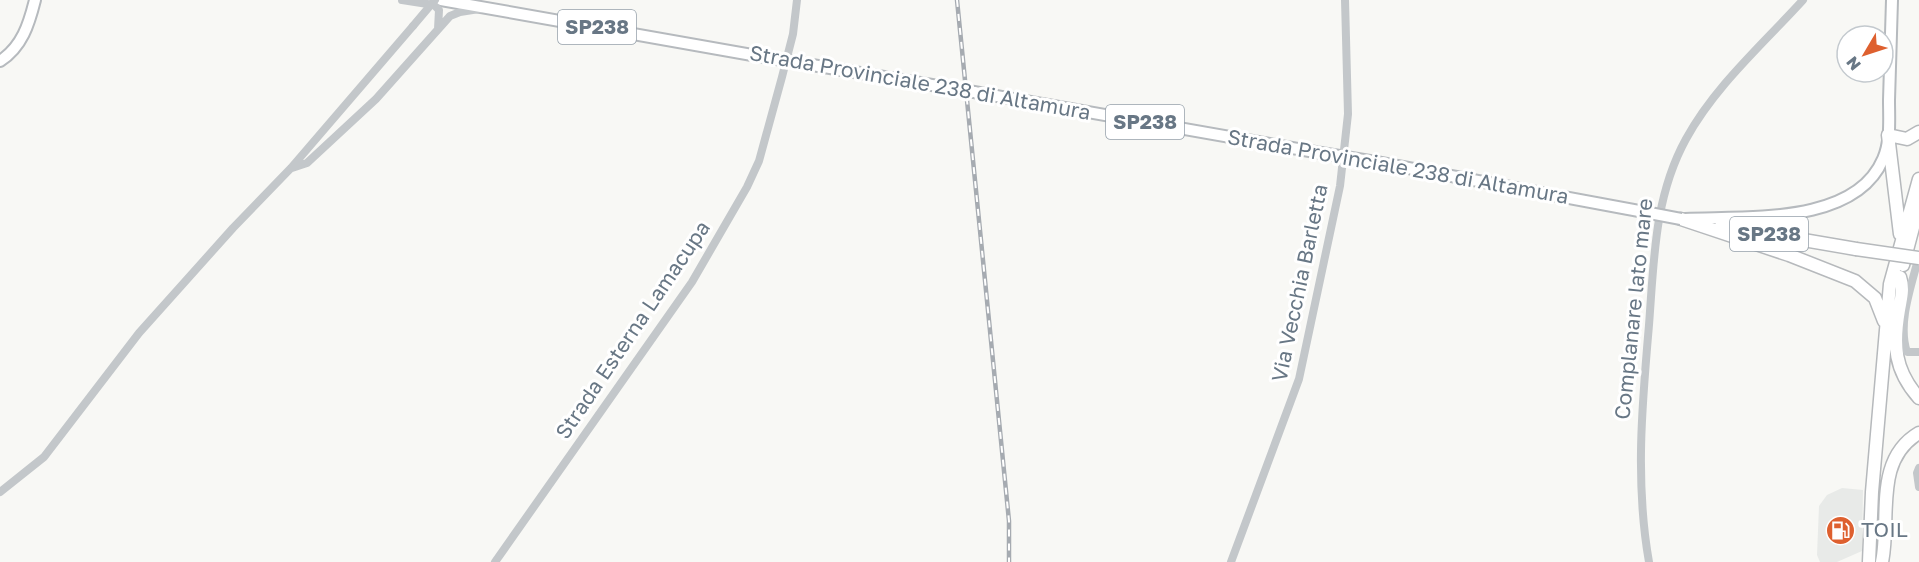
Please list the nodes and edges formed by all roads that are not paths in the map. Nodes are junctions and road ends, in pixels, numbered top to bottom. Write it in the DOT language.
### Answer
graph roads {
  1 [pos="36,0"];
  2 [pos="402,0"];
  3 [pos="435,0"];
  4 [pos="441,0"];
  5 [pos="797,0"];
  6 [pos="1345,0"];
  7 [pos="1803,0"];
  8 [pos="1892,0"];
  9 [pos="488,8"];
  10 [pos="438,30"];
  11 [pos="0,62"];
  12 [pos="1919,132"];
  13 [pos="1888,135"];
  14 [pos="291,168"];
  15 [pos="1919,179"];
  16 [pos="1919,205"];
  17 [pos="1681,219"];
  18 [pos="1901,241"];
  19 [pos="1919,257"];
  20 [pos="1900,278"];
  21 [pos="1919,352"];
  22 [pos="1883,360"];
  23 [pos="1919,398"];
  24 [pos="1919,433"];
  25 [pos="1919,468"];
  26 [pos="1919,488"];
  27 [pos="0,492"];
  28 [pos="495,562"];
  29 [pos="1231,562"];
  30 [pos="1649,562"];
  31 [pos="1869,562"];
  32 [pos="1876,562"];
  33 [pos="1882,562"];
  1 -- 11 [label="main road"];
  2 -- 10 [label="street"];
  3 -- 14 [label="street, bridge"];
  4 -- 9 [label="main road, Strada Provinciale 238 di Altamura / SP238"];
  5 -- 28 [label="street, Strada Esterna Lamacupa"];
  6 -- 29 [label="street, Via Vecchia Barletta"];
  7 -- 30 [label="street, Complanare lato mare"];
  8 -- 13 [label="main road, Strada Provinciale 238 di Altamura"];
  9 -- 10 [label="street"];
  9 -- 17 [label="main road, Strada Provinciale 238 di Altamura / SP238, bridge"];
  10 -- 14 [label="street"];
  12 -- 13 [label="highway"];
  13 -- 17 [label="main road, Strada Provinciale 238 di Altamura"];
  13 -- 18 [label="highway"];
  14 -- 27 [label="street"];
  15 -- 18 [label="highway"];
  16 -- 20 [label="highway"];
  17 -- 19 [label="highway, SP238, bridge"];
  17 -- 22 [label="highway"];
  18 -- 22 [label="highway"];
  19 -- 21 [label="street"];
  20 -- 23 [label="highway"];
  20 -- 32 [label="highway"];
  22 -- 31 [label="highway"];
  24 -- 33 [label="highway"];
  25 -- 26 [label="street"];
}
